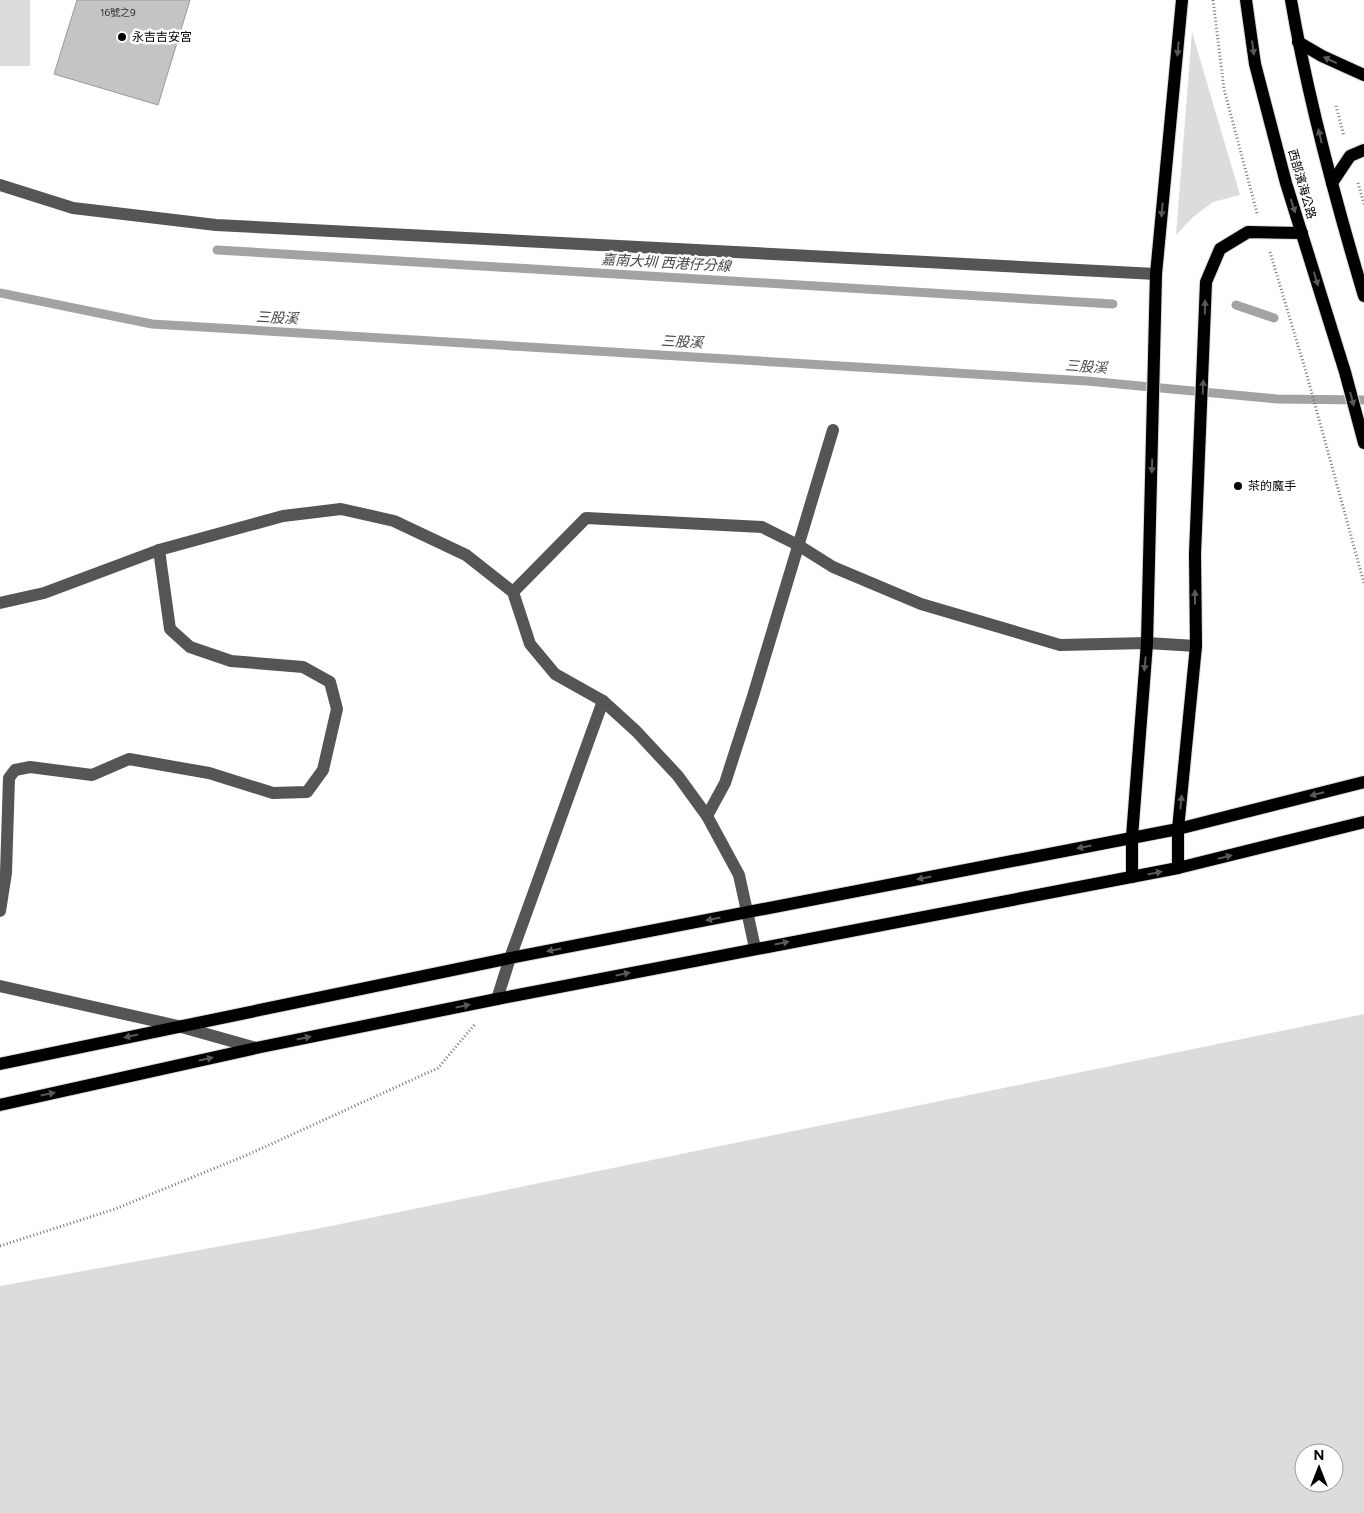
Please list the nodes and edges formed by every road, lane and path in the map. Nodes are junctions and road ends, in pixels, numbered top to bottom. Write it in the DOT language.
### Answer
graph roads {
  1 [pos="1182,0"];
  2 [pos="1213,0"];
  3 [pos="1246,0"];
  4 [pos="1291,0"];
  5 [pos="1298,42"];
  6 [pos="1364,75"];
  7 [pos="1334,101"];
  8 [pos="1364,150"];
  9 [pos="1350,156"];
  10 [pos="1332,183"];
  11 [pos="0,185"];
  12 [pos="1364,204"];
  13 [pos="1264,232"];
  14 [pos="1302,233"];
  15 [pos="1156,274"];
  16 [pos="1364,296"];
  17 [pos="833,430"];
  18 [pos="1364,442"];
  19 [pos="798,545"];
  20 [pos="159,550"];
  21 [pos="1364,584"];
  22 [pos="513,592"];
  23 [pos="0,603"];
  24 [pos="1147,644"];
  25 [pos="1196,646"];
  26 [pos="604,702"];
  27 [pos="1364,782"];
  28 [pos="706,816"];
  29 [pos="1364,822"];
  30 [pos="1178,829"];
  31 [pos="1132,837"];
  32 [pos="1178,868"];
  33 [pos="1132,877"];
  34 [pos="0,911"];
  35 [pos="747,912"];
  36 [pos="755,948"];
  37 [pos="510,958"];
  38 [pos="0,986"];
  39 [pos="497,999"];
  40 [pos="178,1026"];
  41 [pos="256,1048"];
  42 [pos="0,1064"];
  43 [pos="0,1105"];
  44 [pos="0,1246"];
  1 -- 15 [label="main road, one-way"];
  2 -- 13 [label="path"];
  3 -- 14 [label="main road, 西部濱海公路, one-way"];
  4 -- 5 [label="main road"];
  6 -- 5 [label="main road, one-way"];
  10 -- 5 [label="main road, one-way"];
  7 -- 9 [label="path"];
  8 -- 9 [label="main road"];
  9 -- 10 [label="main road"];
  9 -- 12 [label="path"];
  10 -- 16 [label="main road"];
  11 -- 15 [label="street"];
  13 -- 14 [label="main road"];
  13 -- 21 [label="path"];
  25 -- 13 [label="main road, one-way"];
  14 -- 18 [label="main road, 西部濱海公路, one-way"];
  15 -- 24 [label="main road, one-way"];
  17 -- 19 [label="street"];
  19 -- 22 [label="street"];
  19 -- 24 [label="street"];
  19 -- 28 [label="street"];
  20 -- 22 [label="street"];
  20 -- 23 [label="street"];
  20 -- 34 [label="street"];
  22 -- 26 [label="street"];
  24 -- 25 [label="street"];
  24 -- 31 [label="main road, one-way"];
  30 -- 25 [label="main road, one-way"];
  26 -- 28 [label="street"];
  26 -- 37 [label="street"];
  27 -- 30 [label="main road, one-way"];
  28 -- 35 [label="street"];
  32 -- 29 [label="main road, one-way"];
  30 -- 31 [label="main road"];
  30 -- 32 [label="main road"];
  31 -- 33 [label="main road"];
  31 -- 35 [label="main road, one-way"];
  33 -- 32 [label="main road, one-way"];
  36 -- 33 [label="main road, one-way"];
  35 -- 36 [label="street"];
  35 -- 37 [label="main road, one-way"];
  39 -- 36 [label="main road, one-way"];
  37 -- 39 [label="street"];
  37 -- 40 [label="main road"];
  38 -- 40 [label="street"];
  41 -- 39 [label="main road, one-way"];
  39 -- 44 [label="path"];
  40 -- 41 [label="street"];
  40 -- 42 [label="main road, one-way"];
  43 -- 41 [label="main road, one-way"];
}
